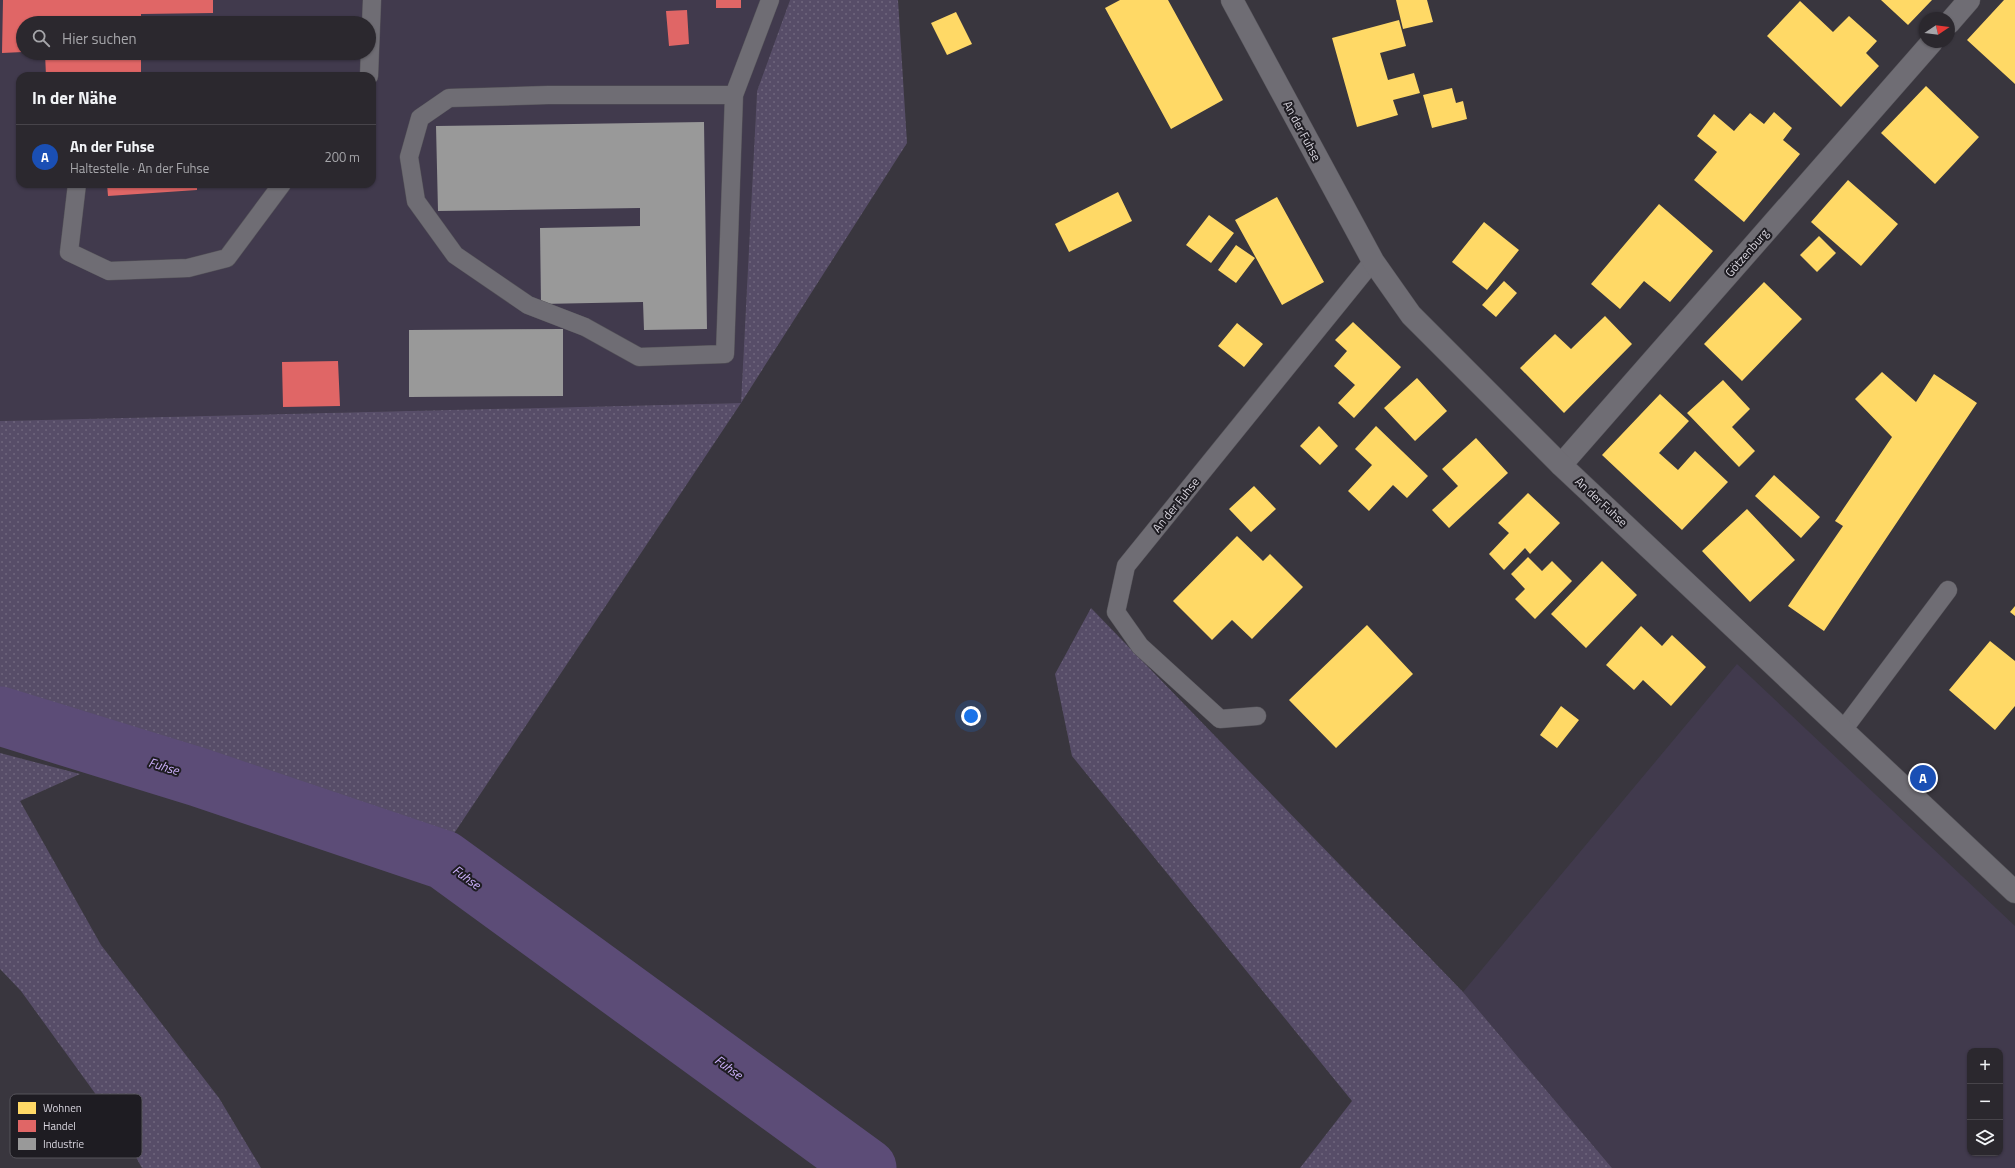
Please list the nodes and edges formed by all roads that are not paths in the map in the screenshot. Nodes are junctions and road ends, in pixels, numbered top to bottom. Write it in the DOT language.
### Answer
graph roads {
  1 [pos="372,0"];
  2 [pos="770,0"];
  3 [pos="1232,0"];
  4 [pos="1969,0"];
  5 [pos="1955,15"];
  6 [pos="371,16"];
  7 [pos="1927,48"];
  8 [pos="370,60"];
  9 [pos="369,72"];
  10 [pos="734,95"];
  11 [pos="77,188"];
  12 [pos="279,188"];
  13 [pos="1373,261"];
  14 [pos="1561,465"];
  15 [pos="1948,590"];
  16 [pos="1257,716"];
  17 [pos="1843,730"];
  18 [pos="2015,892"];
  1 -- 6 [label="lane"];
  2 -- 10 [label="lane"];
  3 -- 13 [label="street, An der Fuhse"];
  4 -- 5 [label="street"];
  7 -- 14 [label="street, Götzenburg"];
  8 -- 9 [label="lane"];
  10 -- 10 [label="lane"];
  11 -- 12 [label="lane"];
  13 -- 14 [label="street, An der Fuhse"];
  13 -- 16 [label="lane, An der Fuhse"];
  14 -- 17 [label="street, An der Fuhse"];
  15 -- 17 [label="lane"];
  17 -- 18 [label="street, An der Fuhse"];
}
